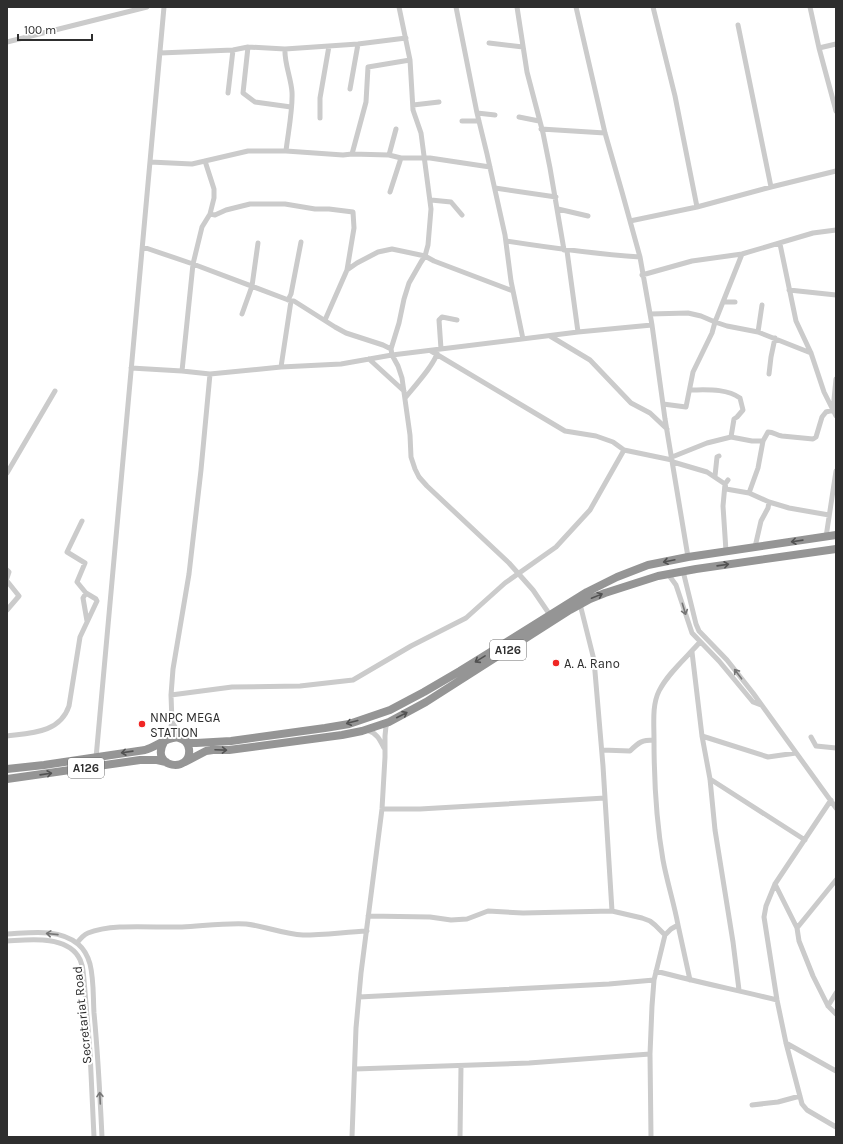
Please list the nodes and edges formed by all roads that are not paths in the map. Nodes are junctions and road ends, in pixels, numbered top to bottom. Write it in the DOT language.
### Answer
graph roads {
  1 [pos="147,7"];
  2 [pos="164,7"];
  3 [pos="399,7"];
  4 [pos="456,7"];
  5 [pos="517,7"];
  6 [pos="576,7"];
  7 [pos="652,7"];
  8 [pos="810,7"];
  9 [pos="738,24"];
  10 [pos="406,38"];
  11 [pos="7,42"];
  12 [pos="489,43"];
  13 [pos="358,44"];
  14 [pos="836,44"];
  15 [pos="330,46"];
  16 [pos="248,47"];
  17 [pos="523,47"];
  18 [pos="819,48"];
  19 [pos="285,49"];
  20 [pos="233,50"];
  21 [pos="160,53"];
  22 [pos="410,60"];
  23 [pos="350,89"];
  24 [pos="228,93"];
  25 [pos="439,102"];
  26 [pos="413,105"];
  27 [pos="291,107"];
  28 [pos="836,110"];
  29 [pos="477,113"];
  30 [pos="496,115"];
  31 [pos="519,117"];
  32 [pos="320,118"];
  33 [pos="462,121"];
  34 [pos="478,121"];
  35 [pos="538,121"];
  36 [pos="541,129"];
  37 [pos="396,130"];
  38 [pos="605,133"];
  39 [pos="286,151"];
  40 [pos="352,154"];
  41 [pos="389,156"];
  42 [pos="401,158"];
  43 [pos="425,158"];
  44 [pos="205,161"];
  45 [pos="150,162"];
  46 [pos="490,166"];
  47 [pos="836,171"];
  48 [pos="771,187"];
  49 [pos="495,188"];
  50 [pos="390,192"];
  51 [pos="556,197"];
  52 [pos="431,200"];
  53 [pos="697,207"];
  54 [pos="558,209"];
  55 [pos="210,214"];
  56 [pos="462,215"];
  57 [pos="588,216"];
  58 [pos="630,221"];
  59 [pos="836,230"];
  60 [pos="506,241"];
  61 [pos="301,242"];
  62 [pos="258,243"];
  63 [pos="780,244"];
  64 [pos="143,248"];
  65 [pos="565,250"];
  66 [pos="742,254"];
  67 [pos="425,256"];
  68 [pos="640,257"];
  69 [pos="193,264"];
  70 [pos="347,270"];
  71 [pos="642,275"];
  72 [pos="252,286"];
  73 [pos="789,290"];
  74 [pos="513,291"];
  75 [pos="836,295"];
  76 [pos="290,300"];
  77 [pos="724,302"];
  78 [pos="735,302"];
  79 [pos="762,305"];
  80 [pos="242,314"];
  81 [pos="650,314"];
  82 [pos="325,320"];
  83 [pos="457,320"];
  84 [pos="715,322"];
  85 [pos="652,325"];
  86 [pos="578,332"];
  87 [pos="758,332"];
  88 [pos="550,336"];
  89 [pos="775,338"];
  90 [pos="523,339"];
  91 [pos="391,349"];
  92 [pos="438,351"];
  93 [pos="811,353"];
  94 [pos="392,356"];
  95 [pos="369,359"];
  96 [pos="281,367"];
  97 [pos="131,368"];
  98 [pos="182,371"];
  99 [pos="210,374"];
  100 [pos="769,374"];
  101 [pos="836,378"];
  102 [pos="690,390"];
  103 [pos="55,391"];
  104 [pos="404,391"];
  105 [pos="405,398"];
  106 [pos="663,404"];
  107 [pos="833,410"];
  108 [pos="836,416"];
  109 [pos="667,429"];
  110 [pos="731,438"];
  111 [pos="763,441"];
  112 [pos="624,450"];
  113 [pos="720,456"];
  114 [pos="672,460"];
  115 [pos="836,472"];
  116 [pos="7,473"];
  117 [pos="715,476"];
  118 [pos="727,482"];
  119 [pos="749,493"];
  120 [pos="769,502"];
  121 [pos="829,515"];
  122 [pos="82,521"];
  123 [pos="836,535"];
  124 [pos="826,537"];
  125 [pos="755,547"];
  126 [pos="836,549"];
  127 [pos="726,551"];
  128 [pos="688,557"];
  129 [pos="7,570"];
  130 [pos="683,571"];
  131 [pos="518,574"];
  132 [pos="668,574"];
  133 [pos="7,580"];
  134 [pos="86,593"];
  135 [pos="580,604"];
  136 [pos="7,610"];
  137 [pos="550,616"];
  138 [pos="87,621"];
  139 [pos="700,642"];
  140 [pos="692,652"];
  141 [pos="171,695"];
  142 [pos="762,705"];
  143 [pos="172,722"];
  144 [pos="388,722"];
  145 [pos="362,730"];
  146 [pos="7,736"];
  147 [pos="702,736"];
  148 [pos="811,737"];
  149 [pos="183,739"];
  150 [pos="166,740"];
  151 [pos="654,740"];
  152 [pos="836,748"];
  153 [pos="385,749"];
  154 [pos="602,750"];
  155 [pos="796,753"];
  156 [pos="96,758"];
  157 [pos="166,762"];
  158 [pos="184,762"];
  159 [pos="7,770"];
  160 [pos="7,779"];
  161 [pos="710,779"];
  162 [pos="605,798"];
  163 [pos="830,800"];
  164 [pos="836,808"];
  165 [pos="382,809"];
  166 [pos="805,840"];
  167 [pos="836,880"];
  168 [pos="775,884"];
  169 [pos="612,911"];
  170 [pos="368,916"];
  171 [pos="678,925"];
  172 [pos="797,928"];
  173 [pos="366,931"];
  174 [pos="7,934"];
  175 [pos="665,935"];
  176 [pos="7,941"];
  177 [pos="77,943"];
  178 [pos="656,971"];
  179 [pos="654,980"];
  180 [pos="690,980"];
  181 [pos="739,990"];
  182 [pos="836,993"];
  183 [pos="359,997"];
  184 [pos="777,1000"];
  185 [pos="828,1006"];
  186 [pos="836,1014"];
  187 [pos="786,1043"];
  188 [pos="90,1052"];
  189 [pos="98,1052"];
  190 [pos="650,1054"];
  191 [pos="460,1066"];
  192 [pos="355,1069"];
  193 [pos="836,1071"];
  194 [pos="800,1096"];
  195 [pos="752,1105"];
  196 [pos="836,1127"];
  197 [pos="94,1137"];
  198 [pos="102,1137"];
  199 [pos="352,1137"];
  200 [pos="460,1137"];
  201 [pos="651,1137"];
  1 -- 11 [label="street"];
  2 -- 21 [label="street"];
  3 -- 10 [label="street"];
  4 -- 29 [label="street"];
  5 -- 17 [label="street"];
  6 -- 38 [label="street"];
  7 -- 53 [label="street"];
  8 -- 18 [label="street"];
  9 -- 48 [label="street"];
  10 -- 13 [label="street"];
  10 -- 22 [label="street"];
  12 -- 17 [label="street"];
  13 -- 15 [label="street"];
  13 -- 23 [label="street"];
  14 -- 18 [label="street"];
  15 -- 19 [label="street"];
  15 -- 32 [label="street"];
  16 -- 19 [label="street"];
  16 -- 20 [label="street"];
  16 -- 27 [label="street"];
  17 -- 35 [label="street"];
  18 -- 28 [label="street"];
  19 -- 27 [label="street"];
  20 -- 21 [label="street"];
  20 -- 24 [label="street"];
  21 -- 45 [label="street"];
  22 -- 26 [label="street"];
  22 -- 40 [label="street"];
  25 -- 26 [label="street"];
  26 -- 43 [label="street"];
  27 -- 39 [label="street"];
  29 -- 30 [label="street"];
  29 -- 34 [label="street"];
  31 -- 35 [label="street"];
  33 -- 34 [label="street"];
  34 -- 46 [label="street"];
  35 -- 36 [label="street"];
  36 -- 38 [label="street"];
  36 -- 51 [label="street"];
  37 -- 41 [label="street"];
  38 -- 58 [label="street"];
  39 -- 40 [label="street"];
  39 -- 44 [label="street"];
  40 -- 41 [label="street"];
  41 -- 42 [label="street"];
  42 -- 43 [label="street"];
  42 -- 50 [label="street"];
  43 -- 46 [label="street"];
  43 -- 52 [label="street"];
  44 -- 45 [label="street"];
  44 -- 55 [label="street"];
  45 -- 64 [label="street"];
  46 -- 49 [label="street"];
  47 -- 48 [label="street"];
  48 -- 53 [label="street"];
  49 -- 51 [label="street"];
  49 -- 60 [label="street"];
  51 -- 54 [label="street"];
  52 -- 56 [label="street"];
  52 -- 67 [label="street"];
  53 -- 58 [label="street"];
  54 -- 57 [label="street"];
  54 -- 65 [label="street"];
  55 -- 69 [label="street"];
  55 -- 70 [label="street"];
  58 -- 68 [label="street"];
  59 -- 63 [label="street"];
  60 -- 65 [label="street"];
  60 -- 74 [label="street"];
  61 -- 76 [label="street"];
  62 -- 72 [label="street"];
  63 -- 66 [label="street"];
  63 -- 73 [label="street"];
  64 -- 69 [label="street"];
  64 -- 97 [label="street"];
  65 -- 68 [label="street"];
  65 -- 86 [label="street"];
  66 -- 71 [label="street"];
  66 -- 77 [label="street"];
  67 -- 70 [label="street"];
  67 -- 74 [label="street"];
  67 -- 91 [label="street"];
  68 -- 71 [label="street"];
  69 -- 72 [label="street"];
  69 -- 98 [label="street"];
  70 -- 82 [label="street"];
  71 -- 81 [label="street"];
  72 -- 76 [label="street"];
  72 -- 80 [label="street"];
  73 -- 75 [label="street"];
  73 -- 93 [label="street"];
  74 -- 90 [label="street"];
  76 -- 82 [label="street"];
  76 -- 96 [label="street"];
  77 -- 78 [label="street"];
  77 -- 84 [label="street"];
  79 -- 87 [label="street"];
  81 -- 84 [label="street"];
  81 -- 85 [label="street"];
  82 -- 91 [label="street"];
  83 -- 92 [label="street"];
  84 -- 87 [label="street"];
  84 -- 102 [label="street"];
  85 -- 86 [label="street"];
  85 -- 106 [label="street"];
  86 -- 88 [label="street"];
  87 -- 89 [label="street"];
  88 -- 90 [label="street"];
  88 -- 109 [label="street"];
  89 -- 93 [label="street"];
  89 -- 100 [label="street"];
  90 -- 92 [label="street"];
  91 -- 94 [label="street"];
  92 -- 94 [label="street"];
  92 -- 105 [label="street"];
  92 -- 112 [label="street"];
  93 -- 107 [label="street"];
  94 -- 95 [label="street"];
  94 -- 104 [label="street"];
  95 -- 96 [label="street"];
  95 -- 104 [label="street"];
  96 -- 99 [label="street"];
  97 -- 98 [label="street"];
  97 -- 156 [label="street"];
  98 -- 99 [label="street"];
  99 -- 141 [label="street"];
  101 -- 107 [label="street"];
  102 -- 106 [label="street"];
  102 -- 110 [label="street"];
  103 -- 116 [label="street"];
  104 -- 105 [label="street"];
  105 -- 131 [label="street"];
  106 -- 109 [label="street"];
  107 -- 108 [label="street"];
  107 -- 111 [label="street"];
  109 -- 114 [label="street"];
  110 -- 111 [label="street"];
  110 -- 114 [label="street"];
  111 -- 119 [label="street"];
  112 -- 114 [label="street"];
  112 -- 131 [label="street"];
  113 -- 117 [label="street"];
  114 -- 117 [label="street"];
  114 -- 128 [label="street"];
  115 -- 121 [label="street"];
  117 -- 118 [label="street"];
  118 -- 119 [label="street"];
  118 -- 127 [label="street"];
  119 -- 120 [label="street"];
  120 -- 121 [label="street"];
  120 -- 125 [label="street"];
  121 -- 124 [label="street"];
  122 -- 134 [label="street"];
  123 -- 124 [label="highway, A126"];
  124 -- 125 [label="highway, A126, one-way"];
  125 -- 127 [label="highway, A126"];
  130 -- 126 [label="highway, A126, one-way"];
  127 -- 128 [label="highway, A126"];
  128 -- 137 [label="highway, A126, one-way"];
  129 -- 133 [label="street"];
  130 -- 132 [label="highway, A126"];
  142 -- 130 [label="street, one-way"];
  131 -- 137 [label="street"];
  131 -- 141 [label="street"];
  135 -- 132 [label="highway, A126, one-way"];
  132 -- 139 [label="street, one-way"];
  133 -- 136 [label="street"];
  134 -- 138 [label="street"];
  134 -- 138 [label="street"];
  144 -- 135 [label="highway, A126, one-way"];
  135 -- 154 [label="street"];
  137 -- 149 [label="highway, A126, one-way"];
  138 -- 146 [label="street"];
  139 -- 140 [label="street"];
  139 -- 142 [label="street"];
  140 -- 147 [label="street"];
  140 -- 151 [label="street"];
  141 -- 143 [label="street"];
  142 -- 155 [label="street"];
  143 -- 149 [label="street"];
  143 -- 150 [label="street"];
  144 -- 145 [label="highway, A126"];
  144 -- 153 [label="street"];
  145 -- 153 [label="street"];
  158 -- 145 [label="highway, A126, one-way"];
  147 -- 155 [label="street"];
  147 -- 161 [label="street"];
  148 -- 152 [label="street"];
  149 -- 150 [label="highway, A126"];
  149 -- 158 [label="highway"];
  150 -- 156 [label="highway, A126, one-way"];
  150 -- 157 [label="highway"];
  151 -- 154 [label="street"];
  151 -- 171 [label="street"];
  153 -- 165 [label="street"];
  154 -- 162 [label="street"];
  155 -- 163 [label="street"];
  156 -- 159 [label="highway, A126"];
  157 -- 158 [label="highway, A126"];
  160 -- 157 [label="highway, A126, one-way"];
  161 -- 166 [label="street"];
  161 -- 181 [label="street"];
  162 -- 165 [label="street"];
  162 -- 169 [label="street"];
  163 -- 164 [label="street"];
  163 -- 166 [label="street"];
  165 -- 170 [label="street"];
  166 -- 168 [label="street"];
  167 -- 172 [label="street"];
  168 -- 172 [label="street"];
  168 -- 184 [label="street"];
  169 -- 170 [label="street"];
  169 -- 175 [label="street"];
  170 -- 173 [label="street"];
  171 -- 175 [label="street"];
  171 -- 180 [label="street"];
  172 -- 185 [label="street"];
  173 -- 177 [label="street"];
  173 -- 183 [label="street"];
  177 -- 174 [label="street, one-way"];
  175 -- 178 [label="street"];
  176 -- 188 [label="street, Secretariat Road"];
  177 -- 189 [label="street, Secretariat Road"];
  178 -- 179 [label="street"];
  178 -- 180 [label="street"];
  179 -- 183 [label="street"];
  179 -- 190 [label="street"];
  180 -- 181 [label="street"];
  181 -- 184 [label="street"];
  182 -- 185 [label="street"];
  183 -- 192 [label="street"];
  184 -- 187 [label="street"];
  185 -- 186 [label="street"];
  187 -- 193 [label="street"];
  187 -- 194 [label="street"];
  188 -- 189 [label="street"];
  188 -- 197 [label="street, Secretariat Road"];
  198 -- 189 [label="street, Secretariat Road, one-way"];
  190 -- 191 [label="street"];
  190 -- 201 [label="street"];
  191 -- 192 [label="street"];
  191 -- 200 [label="street"];
  192 -- 199 [label="street"];
  194 -- 195 [label="street"];
  194 -- 196 [label="street"];
}
